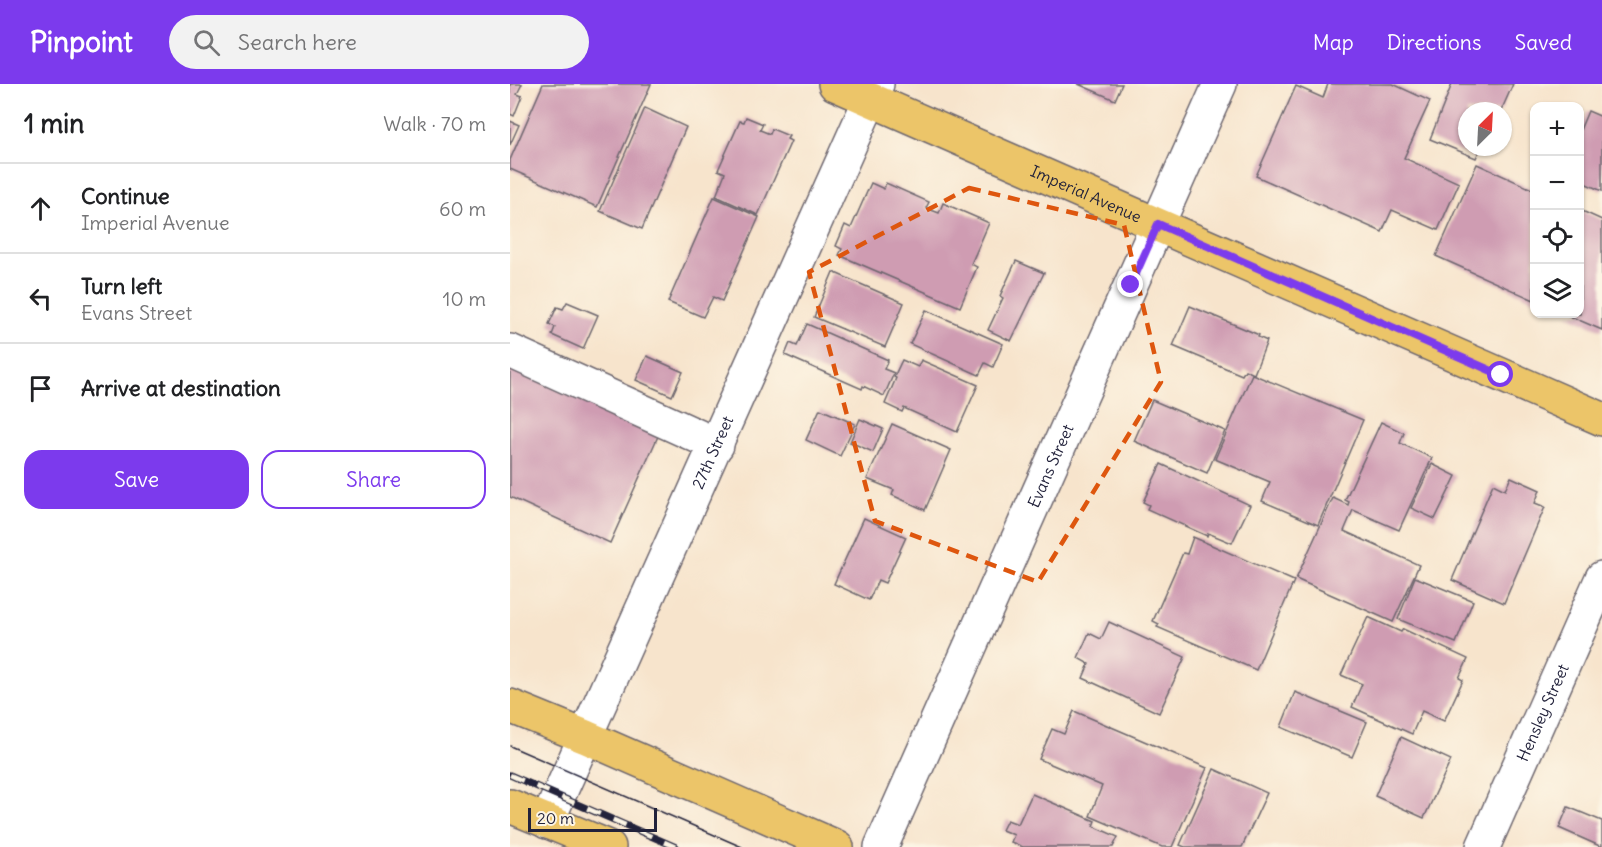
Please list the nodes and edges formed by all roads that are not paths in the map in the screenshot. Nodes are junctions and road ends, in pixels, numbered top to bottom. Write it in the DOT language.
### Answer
graph roads {
  1 [pos="835,84"];
  2 [pos="1220,84"];
  3 [pos="874,92"];
  4 [pos="1158,224"];
  5 [pos="510,351"];
  6 [pos="1602,419"];
  7 [pos="717,445"];
  8 [pos="1602,578"];
  9 [pos="510,705"];
  10 [pos="586,737"];
  11 [pos="510,806"];
  12 [pos="547,822"];
  13 [pos="609,847"];
  14 [pos="837,847"];
  15 [pos="881,847"];
  16 [pos="1483,847"];
  1 -- 3 [label="main road, Imperial Avenue"];
  2 -- 4 [label="street, Evans Street"];
  3 -- 4 [label="main road, Imperial Avenue"];
  3 -- 7 [label="street, 27th Street"];
  4 -- 6 [label="main road, Imperial Avenue"];
  4 -- 15 [label="street, Evans Street"];
  5 -- 7 [label="street"];
  7 -- 10 [label="street, 27th Street"];
  8 -- 16 [label="street, Hensley Street"];
  9 -- 10 [label="main road"];
  10 -- 12 [label="street, 27th Street"];
  10 -- 14 [label="main road"];
  11 -- 12 [label="main road"];
  12 -- 13 [label="main road"];
}
